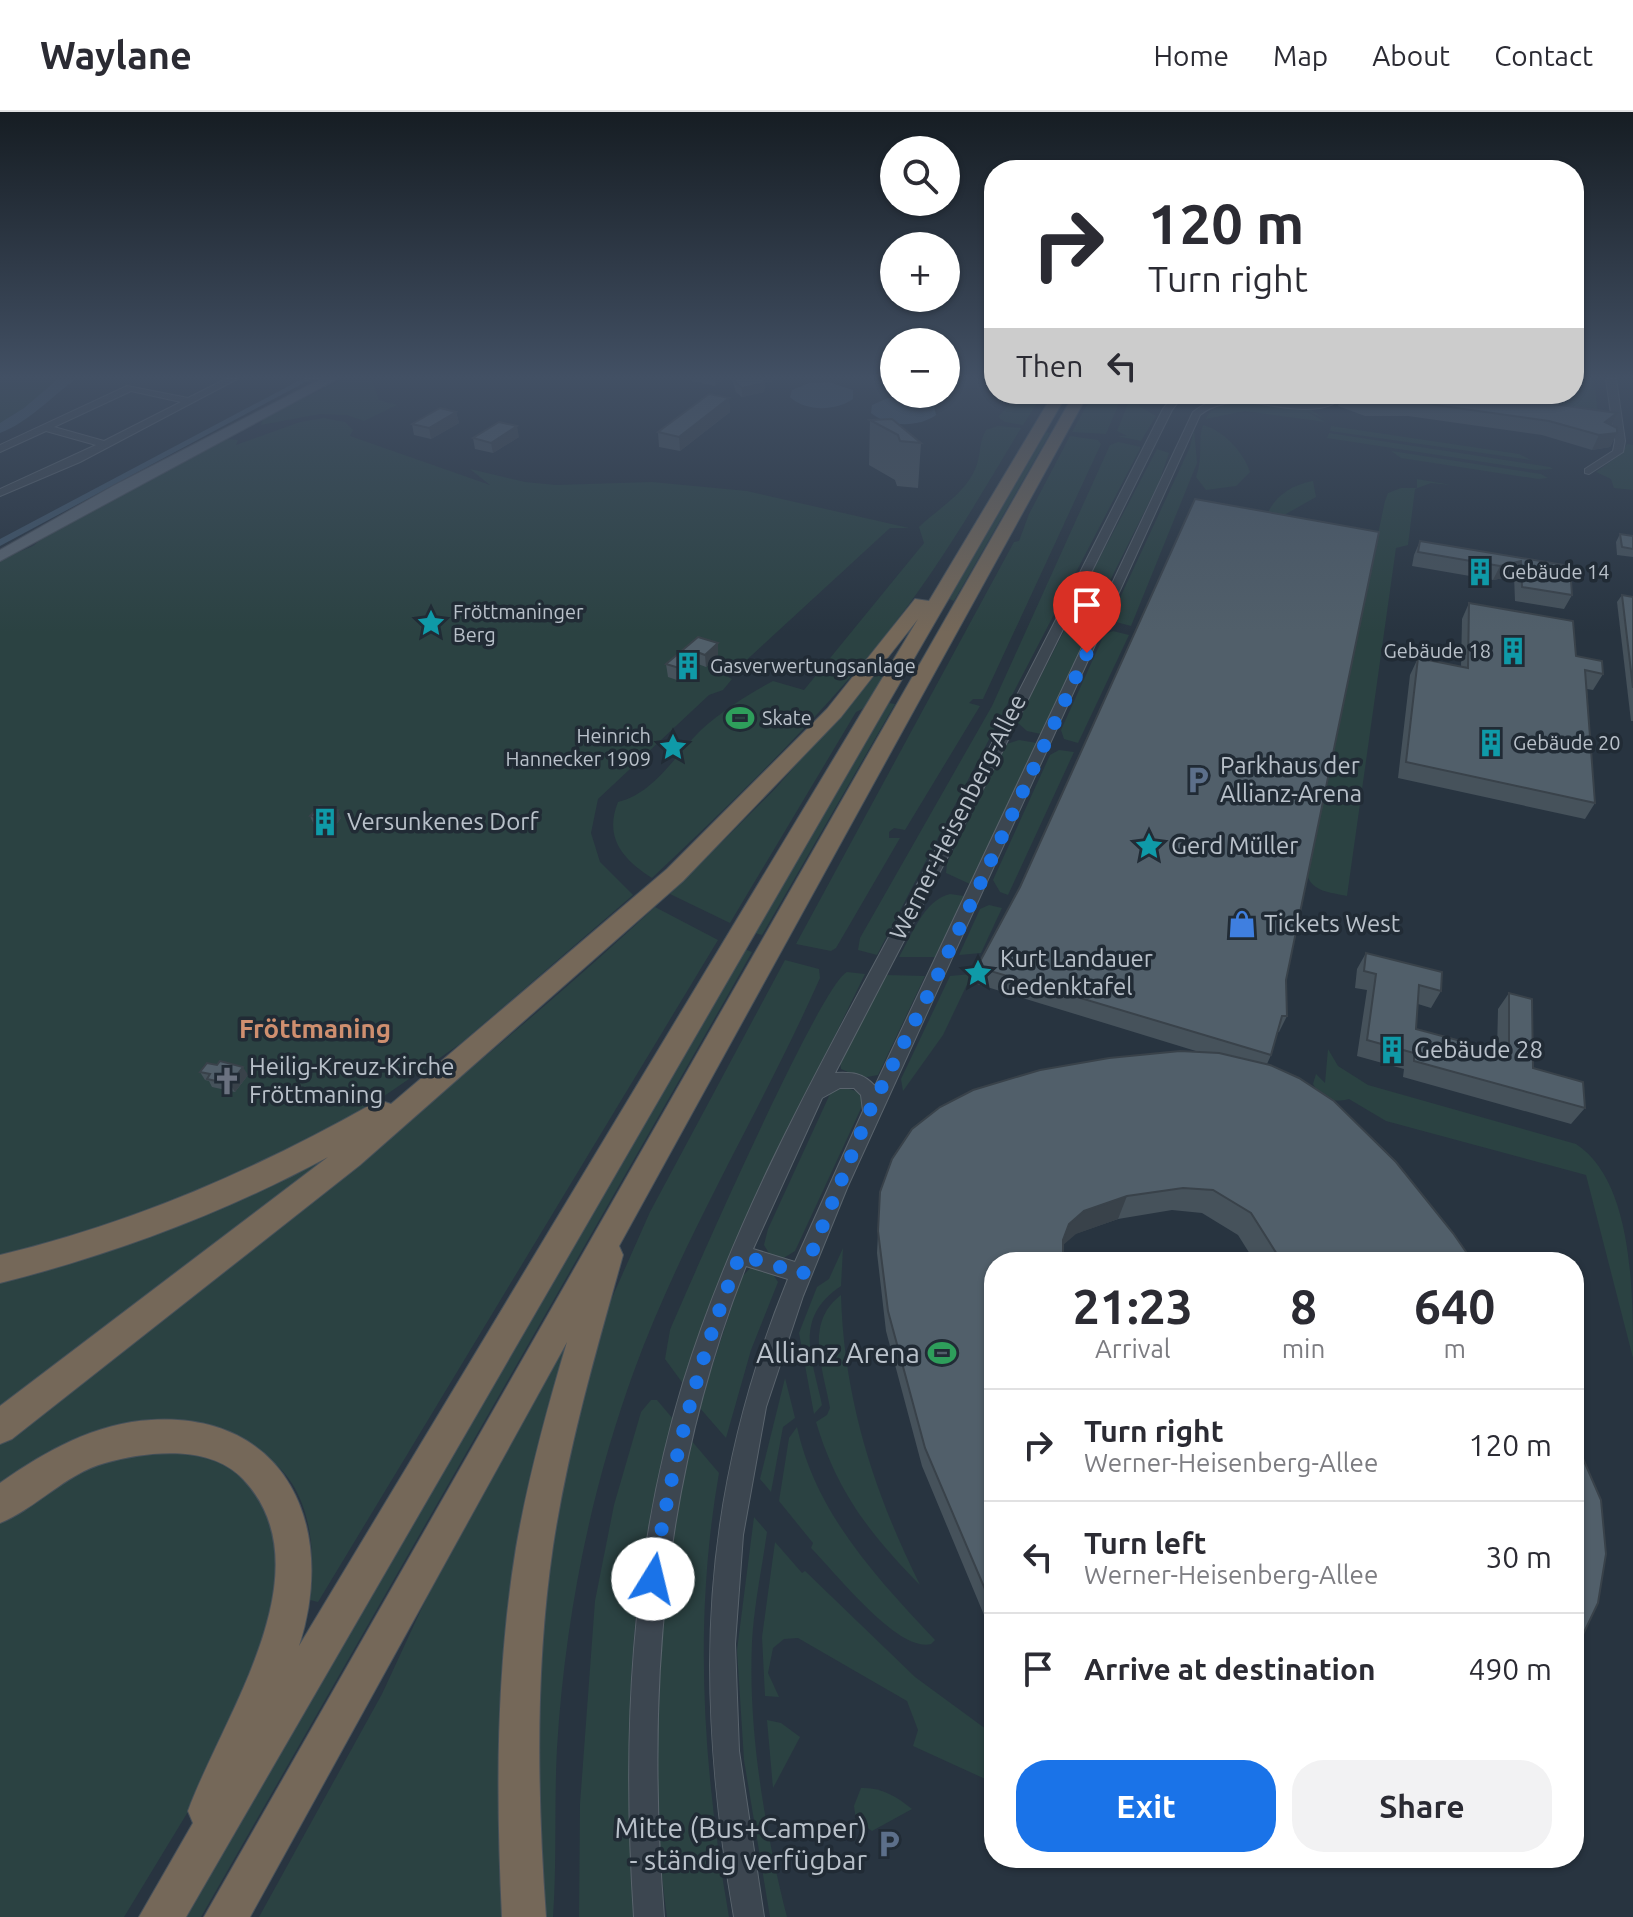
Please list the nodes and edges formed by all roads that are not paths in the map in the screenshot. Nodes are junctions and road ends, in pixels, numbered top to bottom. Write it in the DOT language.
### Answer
graph roads {
  1 [pos="66,463"];
  2 [pos="166,463"];
  3 [pos="1020,463"];
  4 [pos="1042,463"];
  5 [pos="1140,463"];
  6 [pos="1175,463"];
  7 [pos="1601,463"];
  8 [pos="1589,471"];
  9 [pos="0,493"];
  10 [pos="980,531"];
  11 [pos="1,556"];
  12 [pos="436,1079"];
  13 [pos="815,1093"];
  14 [pos="871,1108"];
  15 [pos="621,1209"];
  16 [pos="740,1255"];
  17 [pos="0,1269"];
  18 [pos="803,1274"];
  19 [pos="0,1427"];
  20 [pos="0,1505"];
  21 [pos="169,1903"];
  22 [pos="226,1917"];
  23 [pos="524,1917"];
  24 [pos="649,1917"];
  25 [pos="749,1917"];
  1 -- 9 [label="street"];
  2 -- 11 [label="main road"];
  3 -- 10 [label="highway"];
  4 -- 15 [label="highway"];
  5 -- 13 [label="street, Werner-Heisenberg-Allee"];
  6 -- 14 [label="street, Werner-Heisenberg-Allee"];
  7 -- 8 [label="street"];
  10 -- 12 [label="highway"];
  10 -- 21 [label="highway"];
  12 -- 17 [label="highway"];
  12 -- 19 [label="highway"];
  13 -- 14 [label="street"];
  13 -- 16 [label="street, Werner-Heisenberg-Allee"];
  14 -- 18 [label="street, Werner-Heisenberg-Allee"];
  15 -- 22 [label="highway"];
  15 -- 23 [label="highway"];
  16 -- 18 [label="street"];
  16 -- 24 [label="street, Werner-Heisenberg-Allee"];
  18 -- 25 [label="street, Werner-Heisenberg-Allee"];
  20 -- 21 [label="highway"];
}
